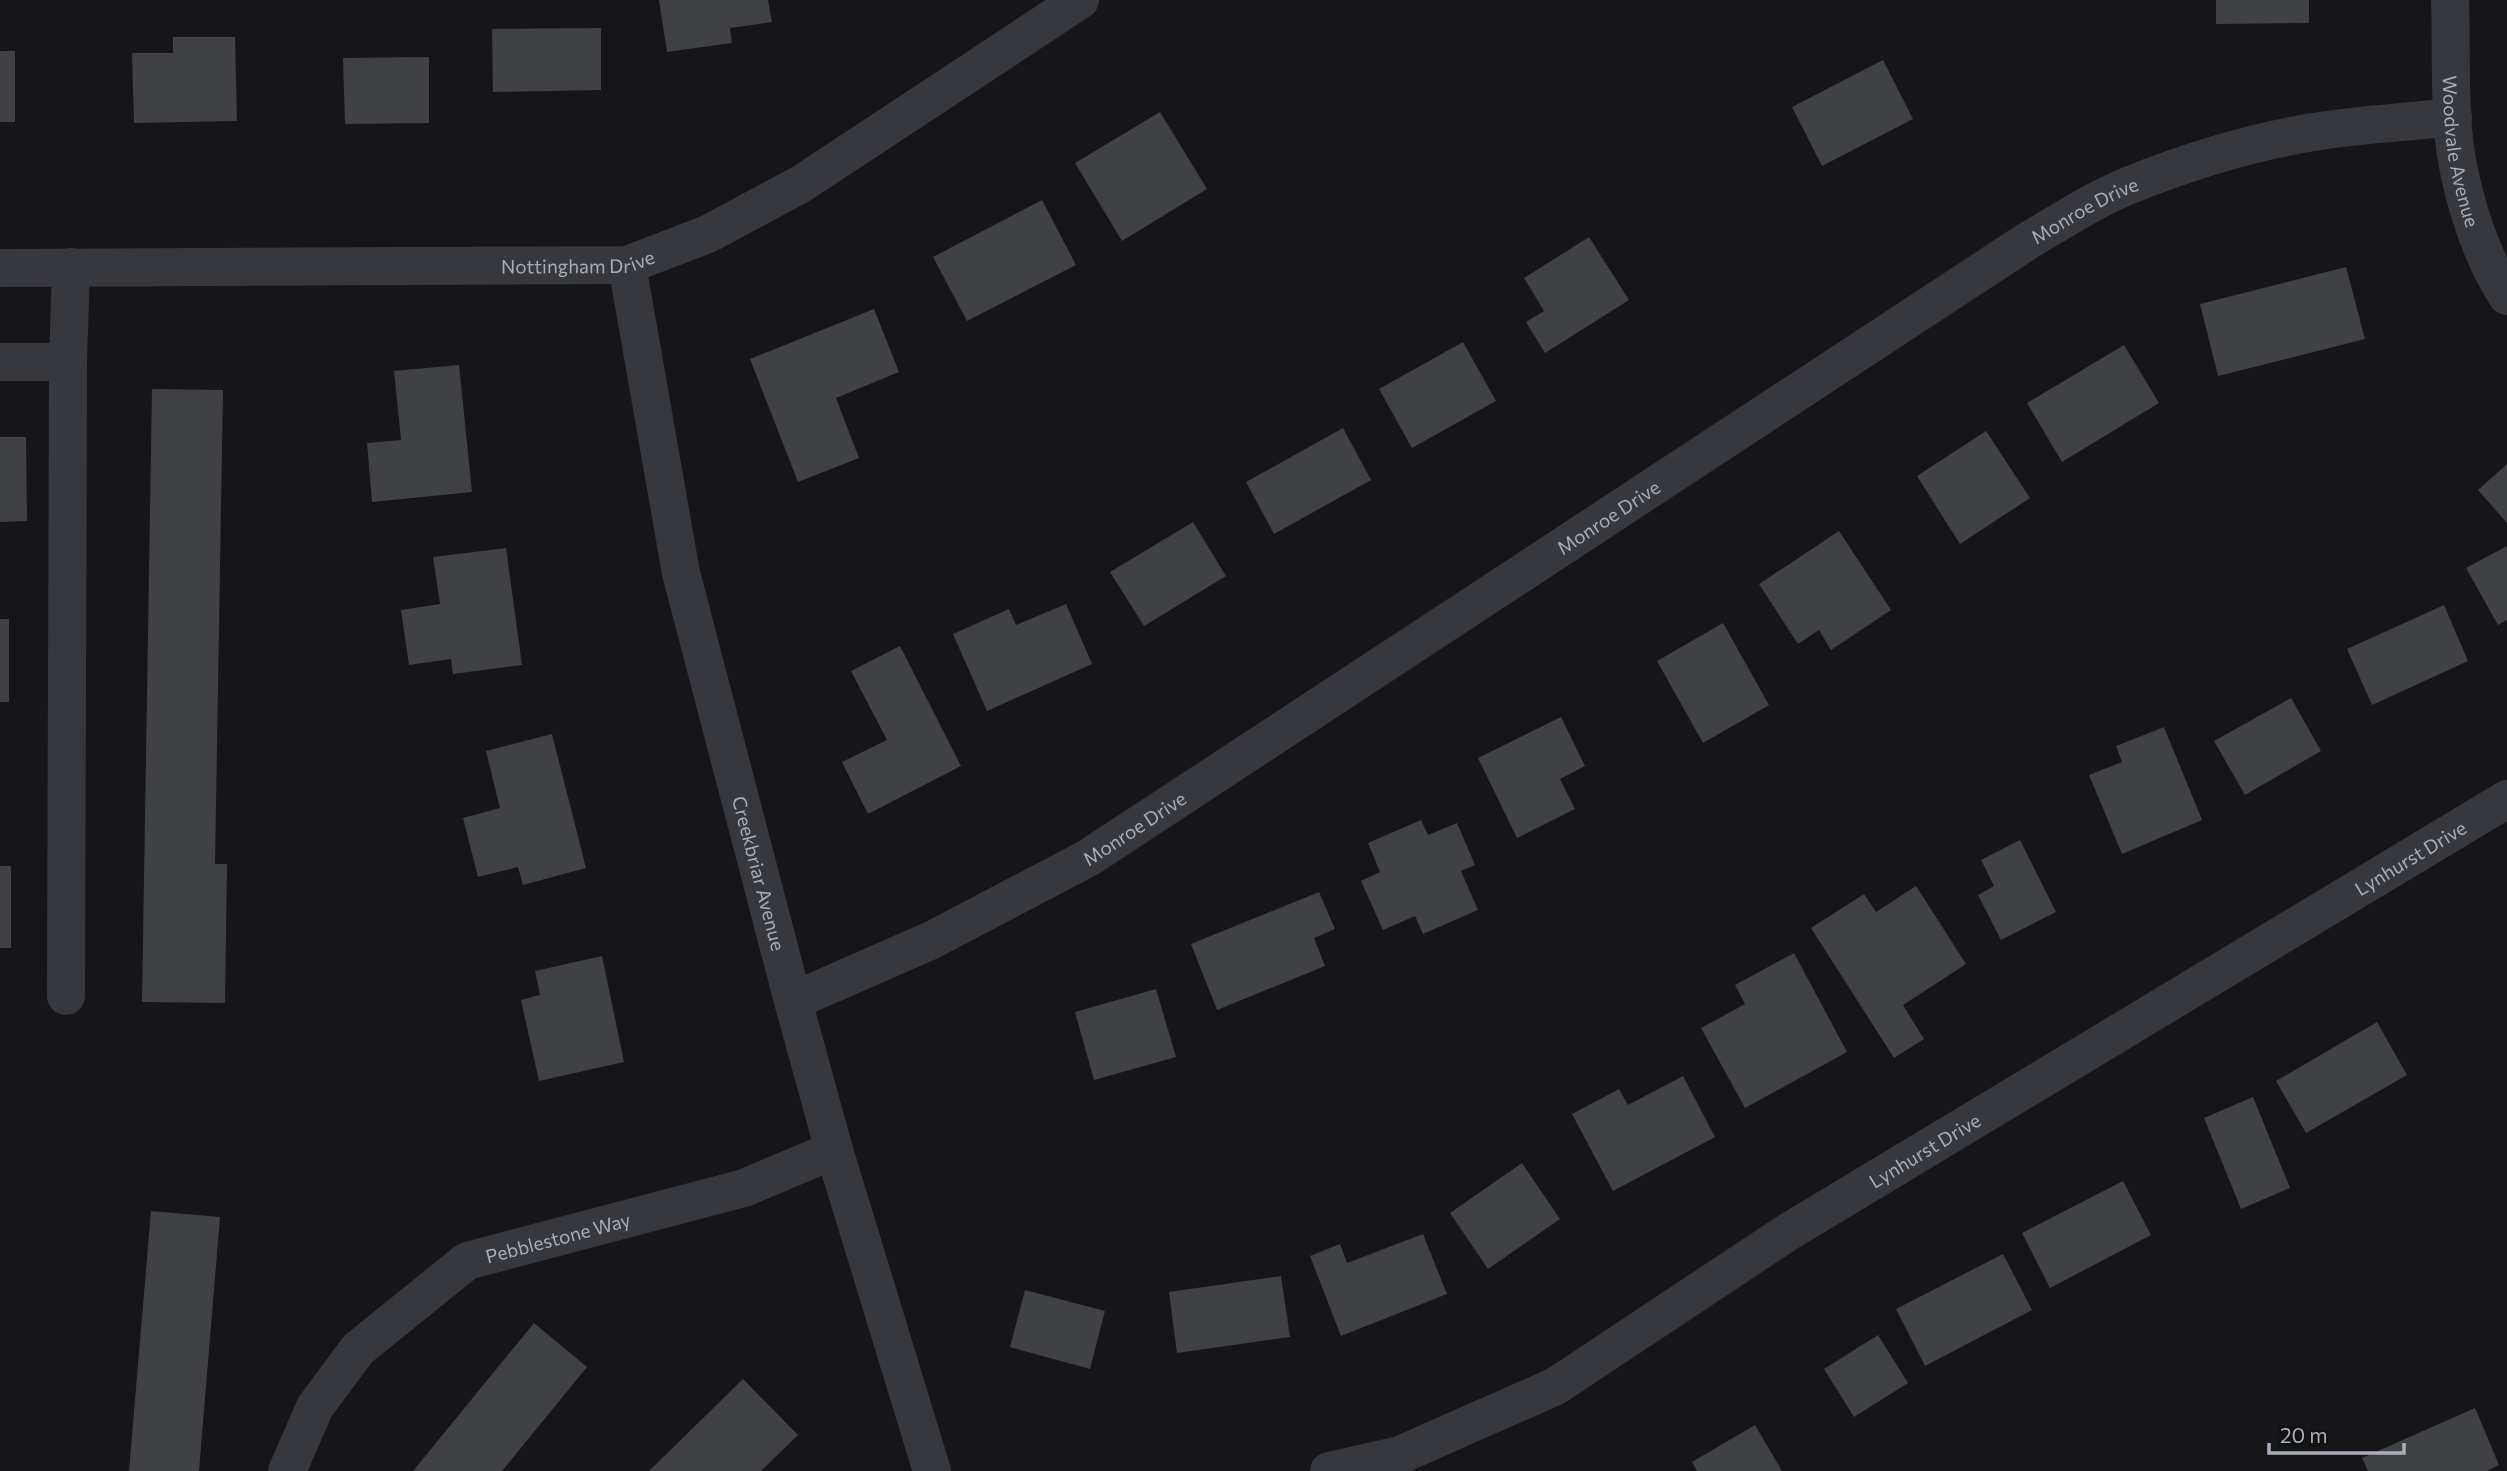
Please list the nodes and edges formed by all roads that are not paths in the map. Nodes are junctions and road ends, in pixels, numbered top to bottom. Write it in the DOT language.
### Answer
graph roads {
  1 [pos="1080,0"];
  2 [pos="2450,0"];
  3 [pos="2453,117"];
  4 [pos="627,265"];
  5 [pos="71,267"];
  6 [pos="0,268"];
  7 [pos="2507,296"];
  8 [pos="0,362"];
  9 [pos="68,362"];
  10 [pos="2507,799"];
  11 [pos="66,996"];
  12 [pos="793,1001"];
  13 [pos="834,1150"];
  14 [pos="287,1471"];
  15 [pos="932,1471"];
  16 [pos="1329,1471"];
  1 -- 4 [label="street, Nottingham Drive"];
  2 -- 3 [label="street, Woodvale Avenue"];
  3 -- 7 [label="street, Woodvale Avenue"];
  3 -- 12 [label="street, Monroe Drive"];
  4 -- 5 [label="street, Nottingham Drive"];
  4 -- 12 [label="street, Creekbriar Avenue"];
  5 -- 6 [label="street, Nottingham Drive"];
  5 -- 9 [label="street"];
  8 -- 9 [label="street"];
  9 -- 11 [label="street"];
  10 -- 16 [label="street, Lynhurst Drive"];
  12 -- 13 [label="street, Creekbriar Avenue"];
  13 -- 14 [label="street, Pebblestone Way"];
  13 -- 15 [label="street, Creekbriar Avenue"];
}
